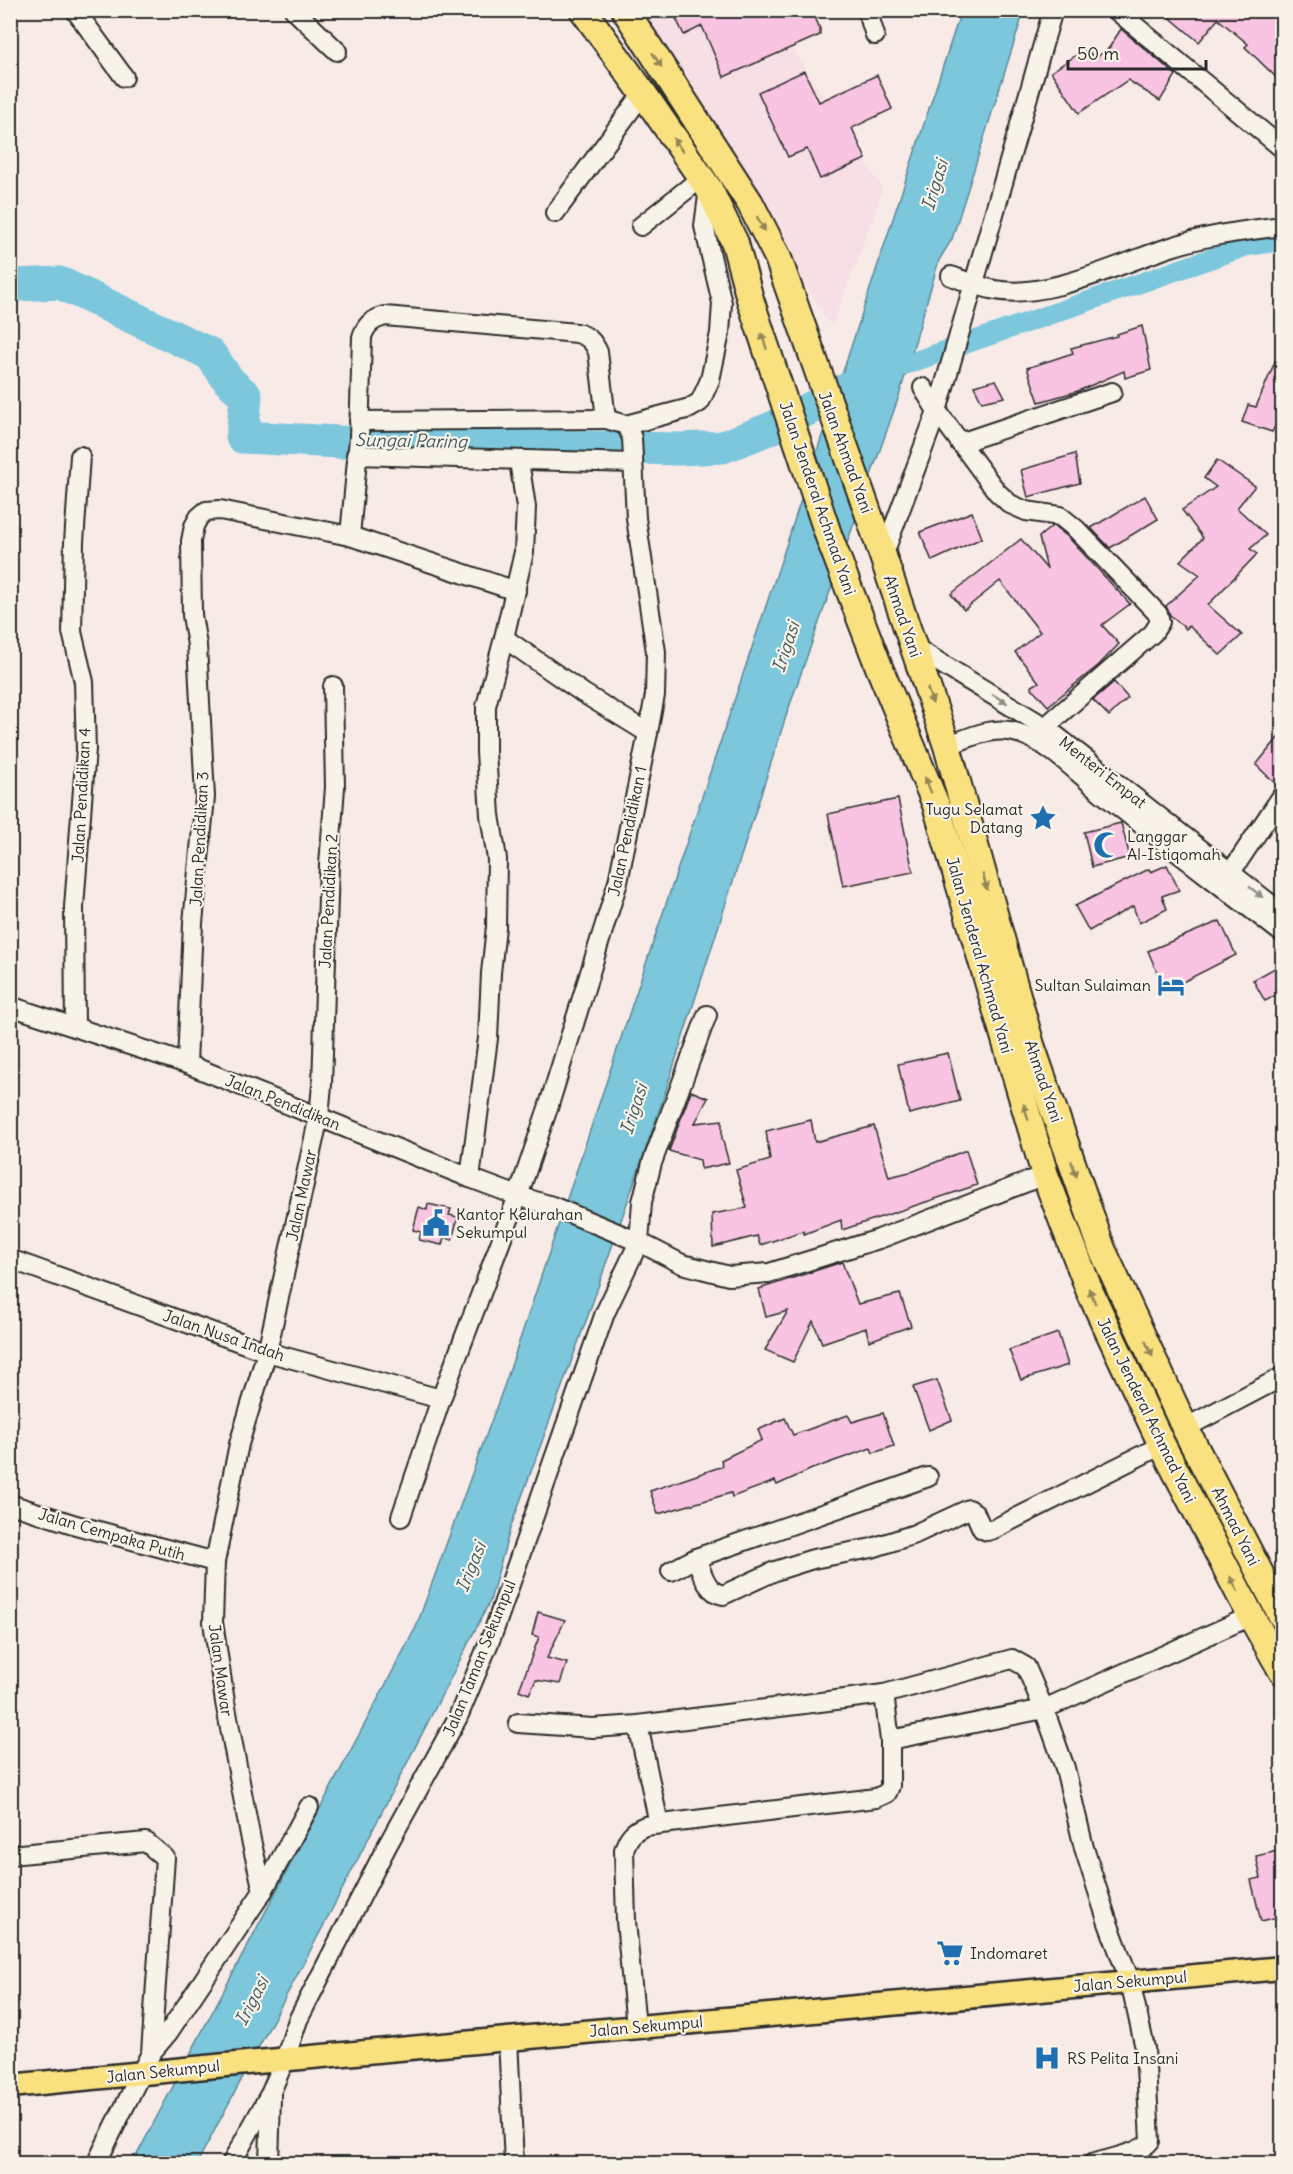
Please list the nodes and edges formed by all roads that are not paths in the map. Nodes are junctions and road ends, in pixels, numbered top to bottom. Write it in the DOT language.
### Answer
graph roads {
  1 [pos="75,10"];
  2 [pos="294,10"];
  3 [pos="583,10"];
  4 [pos="625,10"];
  5 [pos="867,10"];
  6 [pos="1053,10"];
  7 [pos="1116,10"];
  8 [pos="875,34"];
  9 [pos="337,51"];
  10 [pos="124,77"];
  11 [pos="643,93"];
  12 [pos="1282,148"];
  13 [pos="705,184"];
  14 [pos="555,213"];
  15 [pos="641,226"];
  16 [pos="1282,226"];
  17 [pos="951,276"];
  18 [pos="974,283"];
  19 [pos="922,388"];
  20 [pos="1112,392"];
  21 [pos="937,411"];
  22 [pos="606,419"];
  23 [pos="358,441"];
  24 [pos="960,443"];
  25 [pos="631,445"];
  26 [pos="80,456"];
  27 [pos="519,461"];
  28 [pos="871,521"];
  29 [pos="350,536"];
  30 [pos="883,556"];
  31 [pos="516,591"];
  32 [pos="504,638"];
  33 [pos="914,647"];
  34 [pos="333,686"];
  35 [pos="1045,727"];
  36 [pos="648,733"];
  37 [pos="946,746"];
  38 [pos="1106,785"];
  39 [pos="1282,796"];
  40 [pos="1226,879"];
  41 [pos="1282,913"];
  42 [pos="1282,933"];
  43 [pos="988,934"];
  44 [pos="1002,984"];
  45 [pos="10,1006"];
  46 [pos="707,1015"];
  47 [pos="75,1027"];
  48 [pos="188,1064"];
  49 [pos="319,1116"];
  50 [pos="1045,1175"];
  51 [pos="470,1178"];
  52 [pos="518,1196"];
  53 [pos="631,1238"];
  54 [pos="10,1259"];
  55 [pos="267,1352"];
  56 [pos="1282,1377"];
  57 [pos="441,1399"];
  58 [pos="1185,1428"];
  59 [pos="1162,1446"];
  60 [pos="928,1477"];
  61 [pos="10,1504"];
  62 [pos="401,1517"];
  63 [pos="696,1558"];
  64 [pos="215,1562"];
  65 [pos="671,1571"];
  66 [pos="1251,1616"];
  67 [pos="1282,1616"];
  68 [pos="1282,1671"];
  69 [pos="884,1694"];
  70 [pos="1044,1709"];
  71 [pos="518,1722"];
  72 [pos="638,1725"];
  73 [pos="890,1740"];
  74 [pos="309,1807"];
  75 [pos="659,1824"];
  76 [pos="10,1856"];
  77 [pos="263,1891"];
  78 [pos="1282,1968"];
  79 [pos="1130,1981"];
  80 [pos="636,2027"];
  81 [pos="508,2039"];
  82 [pos="151,2053"];
  83 [pos="285,2059"];
  84 [pos="141,2074"];
  85 [pos="10,2086"];
  86 [pos="271,2091"];
  87 [pos="96,2163"];
  88 [pos="231,2163"];
  89 [pos="269,2163"];
  90 [pos="514,2163"];
  91 [pos="1092,2163"];
  1 -- 10 [label="street"];
  2 -- 9 [label="street"];
  3 -- 11 [label="highway, Jalan Jenderal Achmad Yani"];
  4 -- 28 [label="highway, Jalan Ahmad Yani, one-way"];
  5 -- 8 [label="street"];
  6 -- 18 [label="street"];
  7 -- 12 [label="street"];
  13 -- 11 [label="highway, Jalan Jenderal Achmad Yani, one-way"];
  11 -- 14 [label="street"];
  13 -- 15 [label="street"];
  13 -- 25 [label="street"];
  43 -- 13 [label="highway, Jalan Jenderal Achmad Yani, one-way"];
  16 -- 18 [label="street"];
  17 -- 18 [label="street"];
  18 -- 21 [label="street"];
  19 -- 21 [label="street"];
  20 -- 24 [label="street"];
  21 -- 24 [label="street"];
  21 -- 30 [label="street"];
  22 -- 23 [label="street"];
  22 -- 23 [label="street"];
  22 -- 25 [label="street"];
  23 -- 27 [label="street"];
  23 -- 29 [label="street"];
  24 -- 35 [label="street"];
  25 -- 27 [label="street"];
  25 -- 36 [label="street, Jalan Pendidikan 1"];
  26 -- 47 [label="street, Jalan Pendidikan 4"];
  27 -- 31 [label="street"];
  28 -- 30 [label="highway, Ahmad Yani"];
  29 -- 31 [label="street"];
  29 -- 48 [label="street, Jalan Pendidikan 3"];
  30 -- 33 [label="highway, Ahmad Yani"];
  31 -- 32 [label="street"];
  32 -- 36 [label="street"];
  32 -- 51 [label="street"];
  33 -- 35 [label="street, Menteri Empat, one-way"];
  33 -- 37 [label="highway, Ahmad Yani, one-way"];
  34 -- 49 [label="street, Jalan Pendidikan 2"];
  35 -- 38 [label="street, Menteri Empat"];
  36 -- 52 [label="street, Jalan Pendidikan 1"];
  37 -- 38 [label="street, Menteri Empat"];
  37 -- 43 [label="highway, Ahmad Yani, one-way"];
  38 -- 40 [label="street, Menteri Empat"];
  39 -- 40 [label="street"];
  40 -- 41 [label="street, Menteri Empat, one-way"];
  40 -- 42 [label="street, Menteri Empat"];
  43 -- 44 [label="highway, Ahmad Yani"];
  50 -- 44 [label="highway, Jalan Jenderal Achmad Yani, one-way"];
  44 -- 58 [label="highway, Ahmad Yani, one-way"];
  45 -- 47 [label="street, Jalan Pendidikan"];
  46 -- 53 [label="street"];
  47 -- 48 [label="street, Jalan Pendidikan"];
  48 -- 49 [label="street, Jalan Pendidikan"];
  49 -- 51 [label="street, Jalan Pendidikan"];
  49 -- 55 [label="street, Jalan Mawar"];
  50 -- 53 [label="street, Jalan Pendidikan"];
  59 -- 50 [label="highway, Jalan Jenderal Achmad Yani, one-way"];
  51 -- 52 [label="street, Jalan Pendidikan"];
  52 -- 53 [label="street, Jalan Pendidikan"];
  52 -- 57 [label="street, Jalan Pendidikan 1"];
  53 -- 83 [label="street, Jalan Taman Sekumpul"];
  54 -- 55 [label="street, Jalan Nusa Indah"];
  55 -- 57 [label="street, Jalan Nusa Indah"];
  55 -- 64 [label="street, Jalan Mawar"];
  56 -- 58 [label="street"];
  57 -- 62 [label="street, Jalan Pendidikan 1"];
  58 -- 67 [label="highway, Ahmad Yani"];
  59 -- 63 [label="street"];
  66 -- 59 [label="highway, Jalan Jenderal Achmad Yani, one-way"];
  60 -- 63 [label="street"];
  61 -- 64 [label="street, Jalan Cempaka Putih"];
  63 -- 65 [label="street"];
  64 -- 77 [label="street, Jalan Mawar"];
  66 -- 68 [label="highway, Jalan Jenderal Achmad Yani"];
  66 -- 70 [label="street"];
  69 -- 70 [label="street"];
  69 -- 72 [label="street"];
  69 -- 73 [label="street"];
  70 -- 73 [label="street"];
  70 -- 79 [label="street"];
  71 -- 72 [label="street"];
  72 -- 75 [label="street"];
  73 -- 75 [label="street"];
  74 -- 77 [label="street"];
  75 -- 80 [label="street"];
  76 -- 82 [label="street"];
  77 -- 82 [label="street"];
  78 -- 79 [label="main road, Jalan Sekumpul"];
  79 -- 80 [label="main road, Jalan Sekumpul"];
  79 -- 91 [label="street"];
  80 -- 81 [label="main road, Jalan Sekumpul"];
  81 -- 83 [label="main road, Jalan Sekumpul"];
  81 -- 90 [label="street"];
  82 -- 84 [label="street"];
  83 -- 84 [label="main road, Jalan Sekumpul"];
  83 -- 86 [label="street, Jalan Taman Sekumpul"];
  84 -- 85 [label="main road, Jalan Sekumpul"];
  84 -- 87 [label="street"];
  86 -- 88 [label="street, Jalan Taman Sekumpul"];
  86 -- 89 [label="street"];
}
